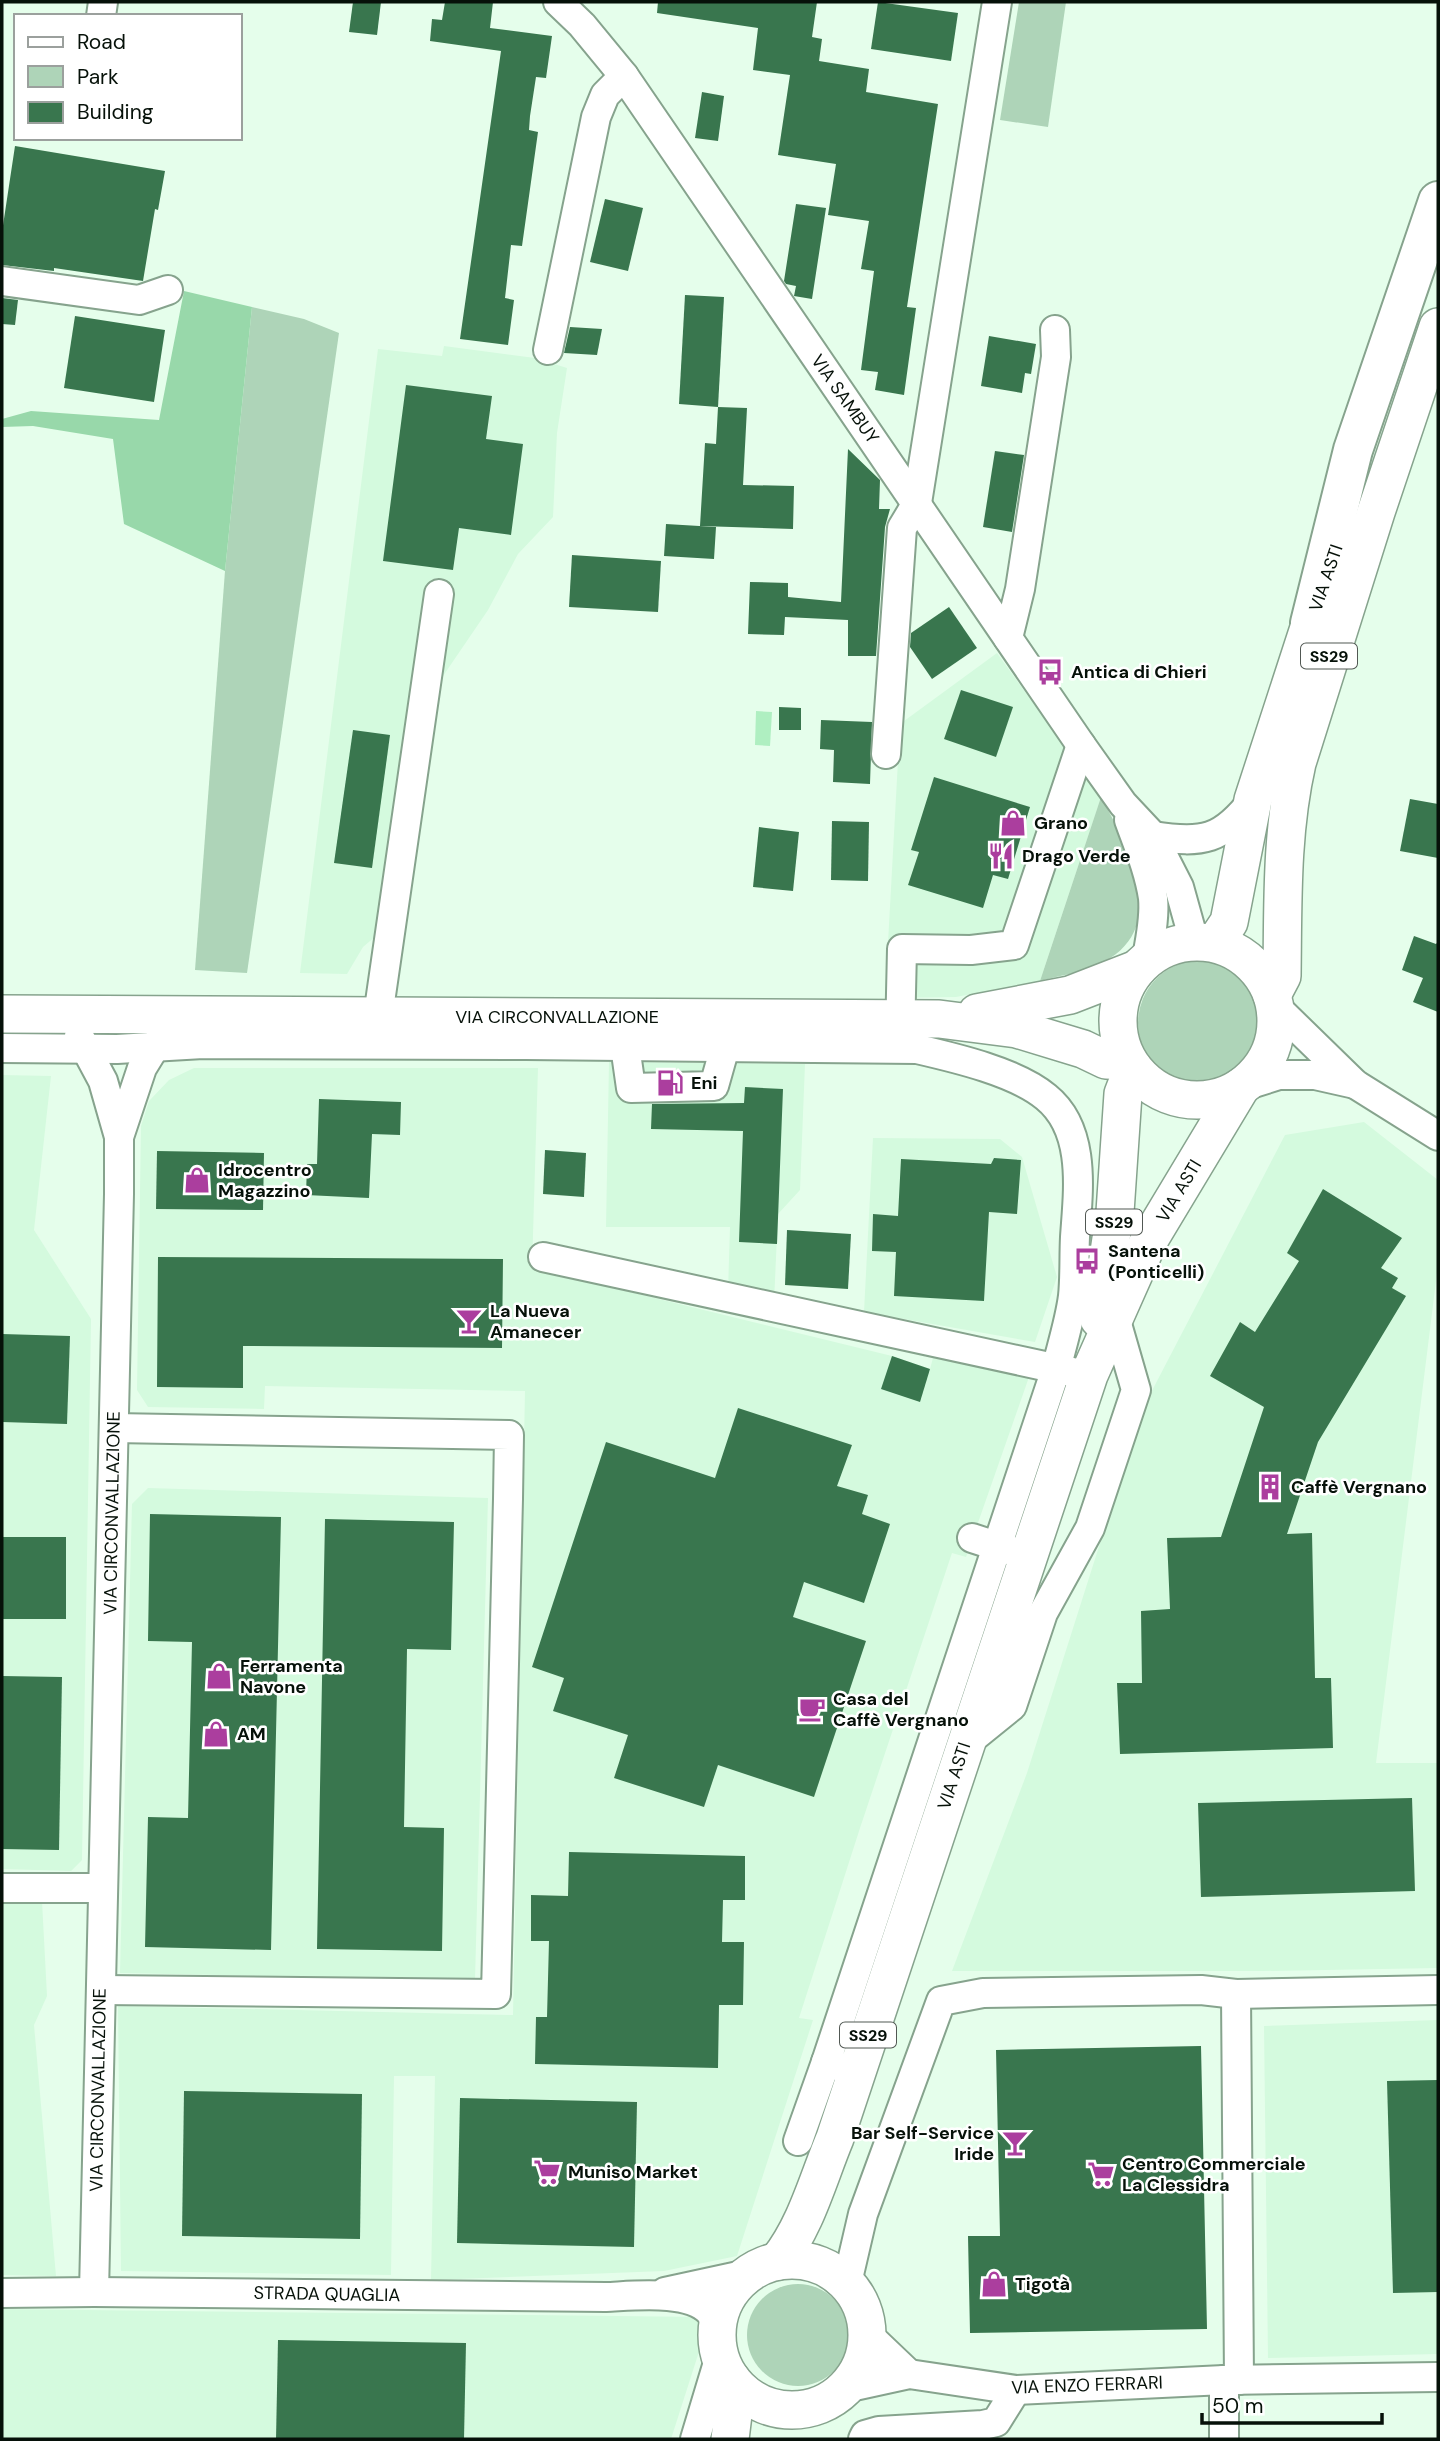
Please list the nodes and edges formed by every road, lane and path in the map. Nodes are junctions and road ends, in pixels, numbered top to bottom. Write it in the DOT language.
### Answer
graph roads {
  1 [pos="558,2"];
  2 [pos="996,2"];
  3 [pos="624,76"];
  4 [pos="1438,201"];
  5 [pos="1438,256"];
  6 [pos="2,281"];
  7 [pos="168,290"];
  8 [pos="1438,327"];
  9 [pos="1055,330"];
  10 [pos="548,350"];
  11 [pos="916,503"];
  12 [pos="439,594"];
  13 [pos="1310,623"];
  14 [pos="1008,638"];
  15 [pos="1081,746"];
  16 [pos="886,754"];
  17 [pos="1253,800"];
  18 [pos="1123,804"];
  19 [pos="1153,836"];
  20 [pos="1205,942"];
  21 [pos="1142,963"];
  22 [pos="1273,1000"];
  23 [pos="2,1014"];
  24 [pos="65,1015"];
  25 [pos="175,1016"];
  26 [pos="378,1016"];
  27 [pos="939,1019"];
  28 [pos="625,1031"];
  29 [pos="727,1032"];
  30 [pos="900,1034"];
  31 [pos="1054,1040"];
  32 [pos="154,1047"];
  33 [pos="2,1048"];
  34 [pos="88,1049"];
  35 [pos="1131,1064"];
  36 [pos="1355,1084"];
  37 [pos="1241,1087"];
  38 [pos="1438,1136"];
  39 [pos="118,1137"];
  40 [pos="1121,1153"];
  41 [pos="543,1257"];
  42 [pos="1115,1317"];
  43 [pos="1073,1372"];
  44 [pos="114,1428"];
  45 [pos="999,1547"];
  46 [pos="965,1744"];
  47 [pos="2,1888"];
  48 [pos="102,1888"];
  49 [pos="888,1929"];
  50 [pos="101,1990"];
  51 [pos="1438,1990"];
  52 [pos="1236,1994"];
  53 [pos="841,2067"];
  54 [pos="835,2138"];
  55 [pos="798,2141"];
  56 [pos="763,2267"];
  57 [pos="840,2277"];
  58 [pos="94,2291"];
  59 [pos="2,2293"];
  60 [pos="653,2295"];
  61 [pos="867,2334"];
  62 [pos="723,2354"];
  63 [pos="909,2374"];
  64 [pos="1438,2377"];
  65 [pos="1232,2380"];
  66 [pos="845,2388"];
  67 [pos="1016,2390"];
  68 [pos="785,2410"];
  69 [pos="695,2439"];
  70 [pos="730,2439"];
  71 [pos="754,2439"];
  72 [pos="863,2439"];
  73 [pos="1224,2439"];
  1 -- 3 [label="street, VIA SAMBUY"];
  2 -- 11 [label="street"];
  3 -- 10 [label="street"];
  3 -- 11 [label="street, VIA SAMBUY"];
  4 -- 13 [label="highway"];
  5 -- 13 [label="main road, VIA ASTI / SS29"];
  6 -- 7 [label="street"];
  8 -- 22 [label="main road, VIA ASTI / SS29"];
  9 -- 14 [label="street"];
  11 -- 14 [label="street, VIA SAMBUY"];
  11 -- 16 [label="street"];
  12 -- 26 [label="street"];
  13 -- 17 [label="main road, VIA ASTI / SS29"];
  14 -- 15 [label="street, VIA SAMBUY"];
  15 -- 18 [label="street, VIA SAMBUY"];
  15 -- 30 [label="street"];
  17 -- 19 [label="street"];
  17 -- 20 [label="main road, VIA ASTI / SS29"];
  18 -- 19 [label="street, VIA SAMBUY"];
  18 -- 21 [label="street, VIA SAMBUY"];
  19 -- 20 [label="street, VIA SAMBUY"];
  20 -- 21 [label="main road"];
  20 -- 22 [label="main road"];
  21 -- 27 [label="main road, VIA CIRCONVALLAZIONE"];
  21 -- 35 [label="main road"];
  22 -- 36 [label="street"];
  22 -- 37 [label="main road"];
  23 -- 24 [label="main road, VIA CIRCONVALLAZIONE"];
  24 -- 25 [label="main road, VIA CIRCONVALLAZIONE"];
  24 -- 34 [label="street, VIA CIRCONVALLAZIONE"];
  25 -- 26 [label="main road, VIA CIRCONVALLAZIONE"];
  25 -- 32 [label="street, VIA CIRCONVALLAZIONE"];
  26 -- 28 [label="main road, VIA CIRCONVALLAZIONE"];
  27 -- 30 [label="main road, VIA CIRCONVALLAZIONE"];
  27 -- 31 [label="main road, VIA CIRCONVALLAZIONE"];
  28 -- 29 [label="main road, VIA CIRCONVALLAZIONE"];
  28 -- 29 [label="street"];
  28 -- 32 [label="street"];
  29 -- 30 [label="main road, VIA CIRCONVALLAZIONE"];
  30 -- 43 [label="street"];
  31 -- 35 [label="main road, VIA CIRCONVALLAZIONE"];
  31 -- 40 [label="main road"];
  32 -- 34 [label="street"];
  32 -- 39 [label="street, VIA CIRCONVALLAZIONE"];
  33 -- 34 [label="street"];
  34 -- 39 [label="street, VIA CIRCONVALLAZIONE"];
  35 -- 37 [label="main road"];
  35 -- 40 [label="main road, VIA ASTI / SS29"];
  36 -- 37 [label="street"];
  36 -- 38 [label="street"];
  37 -- 42 [label="main road, VIA ASTI / SS29"];
  39 -- 44 [label="street, VIA CIRCONVALLAZIONE"];
  40 -- 43 [label="main road, VIA ASTI / SS29"];
  41 -- 43 [label="street"];
  42 -- 43 [label="main road, VIA ASTI / SS29"];
  42 -- 46 [label="street"];
  43 -- 45 [label="main road, VIA ASTI / SS29"];
  44 -- 48 [label="street, VIA CIRCONVALLAZIONE"];
  44 -- 50 [label="street"];
  45 -- 46 [label="main road, VIA ASTI / SS29"];
  45 -- 49 [label="street"];
  46 -- 49 [label="main road, VIA ASTI / SS29"];
  47 -- 48 [label="street"];
  48 -- 50 [label="street, VIA CIRCONVALLAZIONE"];
  49 -- 53 [label="main road, VIA ASTI / SS29"];
  50 -- 58 [label="street, VIA CIRCONVALLAZIONE"];
  51 -- 52 [label="street"];
  52 -- 57 [label="street"];
  52 -- 65 [label="street"];
  53 -- 54 [label="main road, VIA ASTI / SS29"];
  53 -- 55 [label="street"];
  54 -- 56 [label="main road, VIA ASTI"];
  54 -- 57 [label="main road, VIA ASTI"];
  56 -- 57 [label="main road"];
  56 -- 60 [label="street, STRADA QUAGLIA"];
  56 -- 62 [label="main road"];
  57 -- 61 [label="main road"];
  58 -- 59 [label="street, STRADA QUAGLIA"];
  58 -- 60 [label="street, STRADA QUAGLIA"];
  60 -- 62 [label="street, STRADA QUAGLIA"];
  61 -- 63 [label="street"];
  61 -- 66 [label="main road"];
  62 -- 68 [label="main road"];
  62 -- 69 [label="street"];
  62 -- 70 [label="main road"];
  63 -- 66 [label="street, VIA ENZO FERRARI"];
  63 -- 67 [label="street, VIA ENZO FERRARI"];
  64 -- 65 [label="street, VIA ENZO FERRARI"];
  65 -- 67 [label="street, VIA ENZO FERRARI"];
  65 -- 73 [label="street"];
  66 -- 68 [label="main road"];
  67 -- 72 [label="street"];
  68 -- 71 [label="main road"];
}
